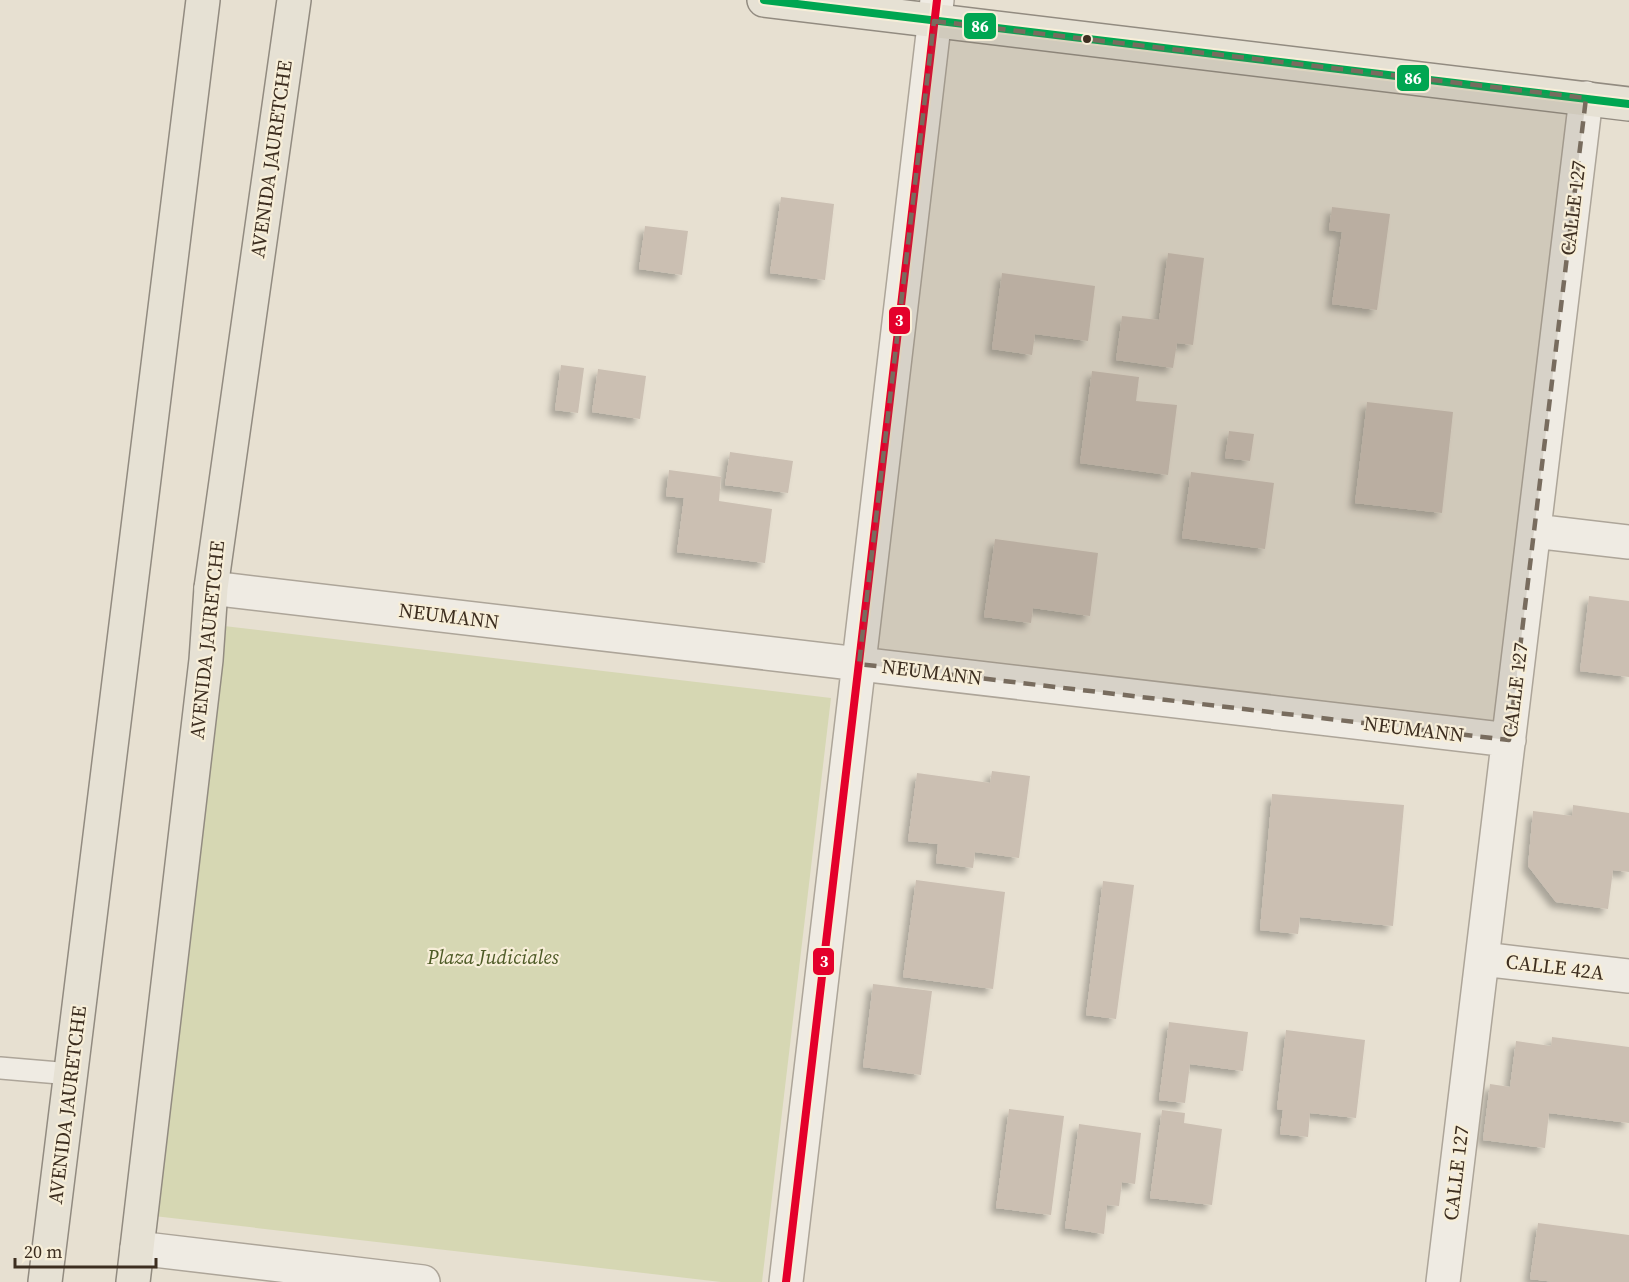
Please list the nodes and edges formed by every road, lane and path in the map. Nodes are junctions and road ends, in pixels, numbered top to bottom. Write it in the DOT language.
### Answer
graph roads {
  1 [pos="203,0"];
  2 [pos="294,0"];
  3 [pos="764,0"];
  4 [pos="936,10"];
  5 [pos="1586,98"];
  6 [pos="1629,104"];
  7 [pos="1534,531"];
  8 [pos="1629,542"];
  9 [pos="212,588"];
  10 [pos="859,664"];
  11 [pos="1509,740"];
  12 [pos="1482,958"];
  13 [pos="1629,976"];
  14 [pos="0,1068"];
  15 [pos="70,1074"];
  16 [pos="137,1248"];
  17 [pos="45,1282"];
  18 [pos="133,1282"];
  19 [pos="423,1282"];
  20 [pos="786,1282"];
  21 [pos="1443,1282"];
  1 -- 15 [label="main road, AVENIDA JAURETCHE"];
  2 -- 9 [label="main road, AVENIDA JAURETCHE"];
  3 -- 4 [label="main road"];
  4 -- 5 [label="main road"];
  4 -- 10 [label="street"];
  5 -- 6 [label="main road"];
  5 -- 7 [label="street, CALLE 127"];
  7 -- 8 [label="street"];
  7 -- 11 [label="street, CALLE 127"];
  9 -- 10 [label="street, NEUMANN"];
  9 -- 16 [label="main road, AVENIDA JAURETCHE"];
  10 -- 11 [label="street, NEUMANN"];
  10 -- 20 [label="street"];
  11 -- 12 [label="street, CALLE 127"];
  12 -- 13 [label="street, CALLE 42A"];
  12 -- 21 [label="street, CALLE 127"];
  14 -- 15 [label="lane"];
  15 -- 17 [label="main road, AVENIDA JAURETCHE"];
  16 -- 18 [label="main road, AVENIDA JAURETCHE"];
  16 -- 19 [label="street"];
}
